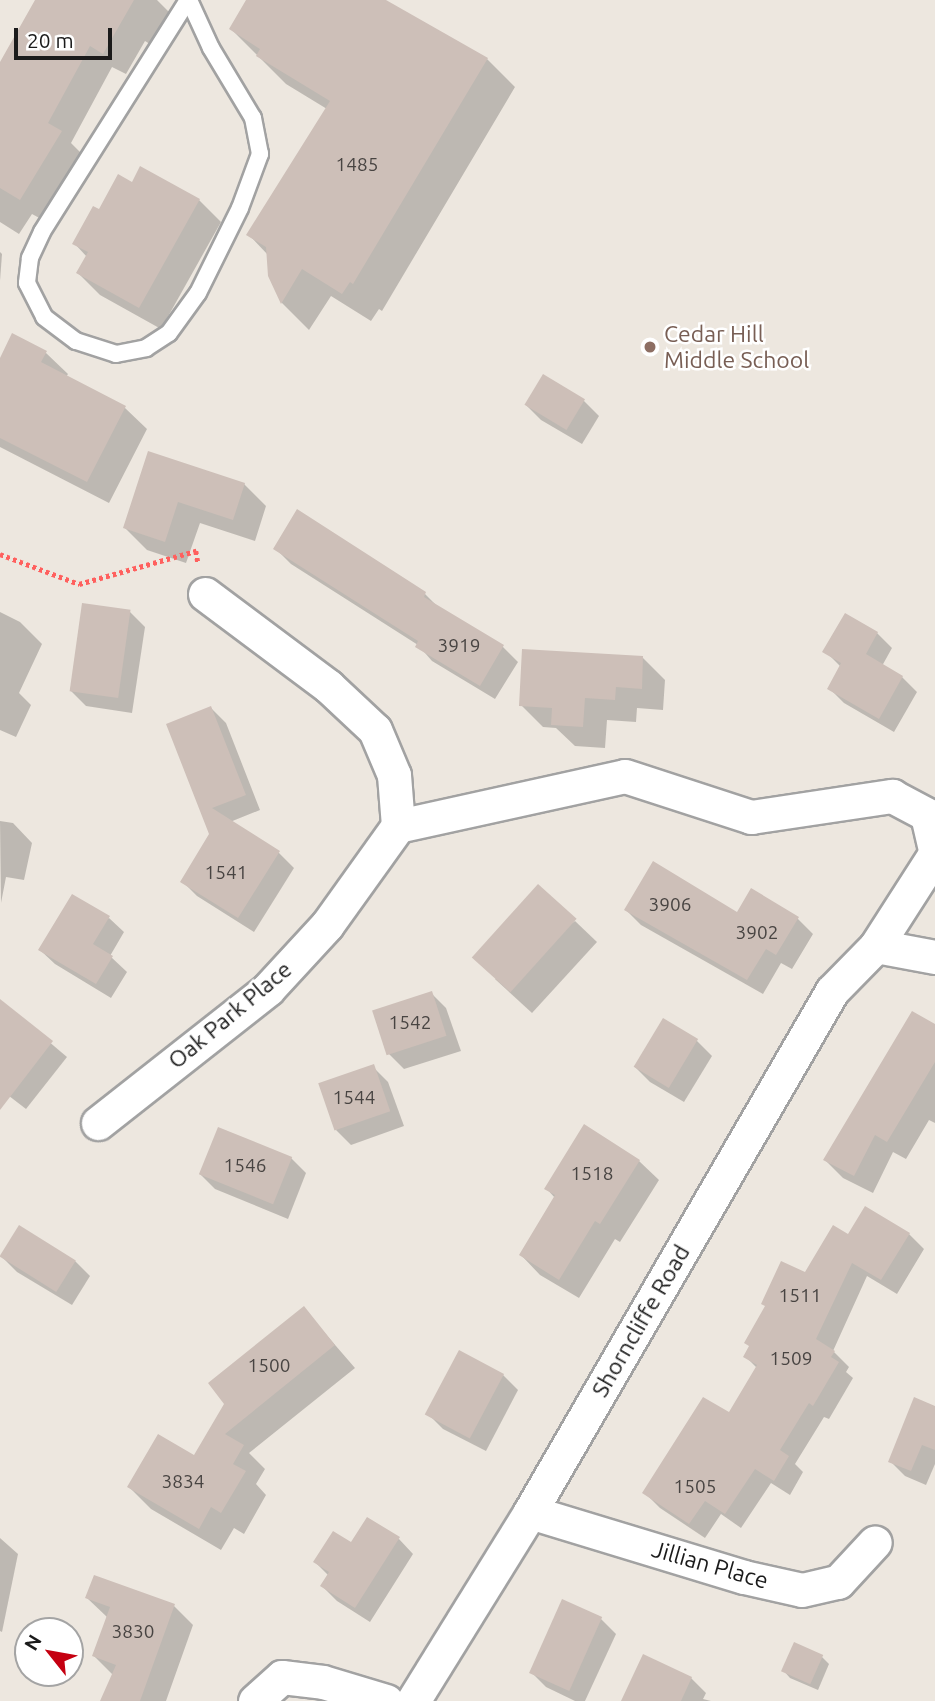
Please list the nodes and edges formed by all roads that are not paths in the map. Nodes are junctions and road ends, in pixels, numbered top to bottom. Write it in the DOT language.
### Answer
graph roads {
  1 [pos="188,0"];
  2 [pos="205,594"];
  3 [pos="398,826"];
  4 [pos="935,852"];
  5 [pos="876,946"];
  6 [pos="935,957"];
  7 [pos="98,1123"];
  8 [pos="530,1512"];
  9 [pos="875,1542"];
  10 [pos="255,1701"];
  11 [pos="386,1701"];
  12 [pos="413,1701"];
  1 -- 1 [label="lane"];
  2 -- 3 [label="street"];
  3 -- 4 [label="street"];
  3 -- 7 [label="street, Oak Park Place"];
  4 -- 5 [label="street, Shorncliffe Road"];
  5 -- 6 [label="street"];
  5 -- 8 [label="street, Shorncliffe Road"];
  8 -- 9 [label="street, Jillian Place"];
  8 -- 12 [label="street, Shorncliffe Road"];
  10 -- 11 [label="street"];
}
